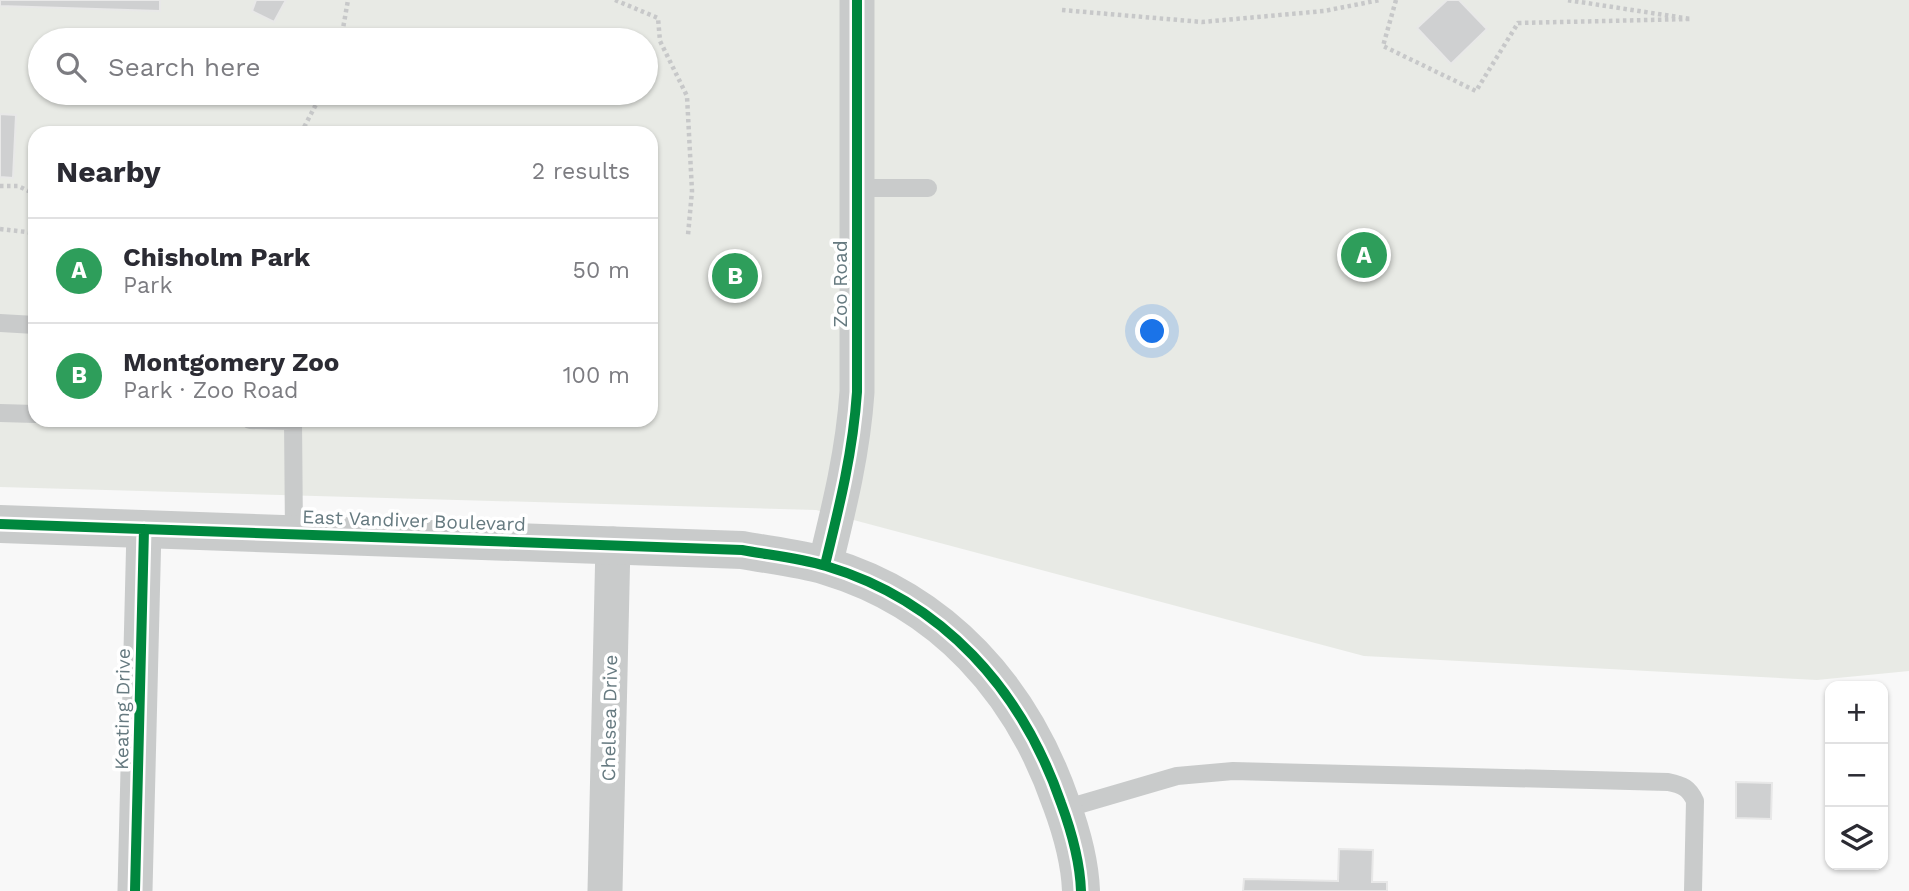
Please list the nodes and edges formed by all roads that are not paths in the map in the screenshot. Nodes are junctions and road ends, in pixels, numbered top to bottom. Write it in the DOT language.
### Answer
graph roads {
  1 [pos="857,0"];
  2 [pos="858,188"];
  3 [pos="928,188"];
  4 [pos="0,323"];
  5 [pos="28,325"];
  6 [pos="0,413"];
  7 [pos="28,414"];
  8 [pos="293,427"];
  9 [pos="0,524"];
  10 [pos="144,529"];
  11 [pos="293,534"];
  12 [pos="613,544"];
  13 [pos="825,565"];
  14 [pos="1064,809"];
  15 [pos="135,891"];
  16 [pos="605,891"];
  17 [pos="1081,891"];
  18 [pos="1693,891"];
  1 -- 2 [label="street, Zoo Road"];
  2 -- 3 [label="lane"];
  2 -- 13 [label="street, Zoo Road"];
  4 -- 5 [label="lane"];
  6 -- 7 [label="lane"];
  8 -- 11 [label="lane"];
  9 -- 10 [label="street, East Vandiver Boulevard"];
  10 -- 11 [label="street, East Vandiver Boulevard"];
  10 -- 15 [label="street, Keating Drive"];
  11 -- 12 [label="street, East Vandiver Boulevard"];
  12 -- 13 [label="street, East Vandiver Boulevard"];
  12 -- 16 [label="street, Chelsea Drive"];
  13 -- 14 [label="street, East Vandiver Boulevard"];
  14 -- 17 [label="street, East Vandiver Boulevard"];
  14 -- 18 [label="lane"];
}
